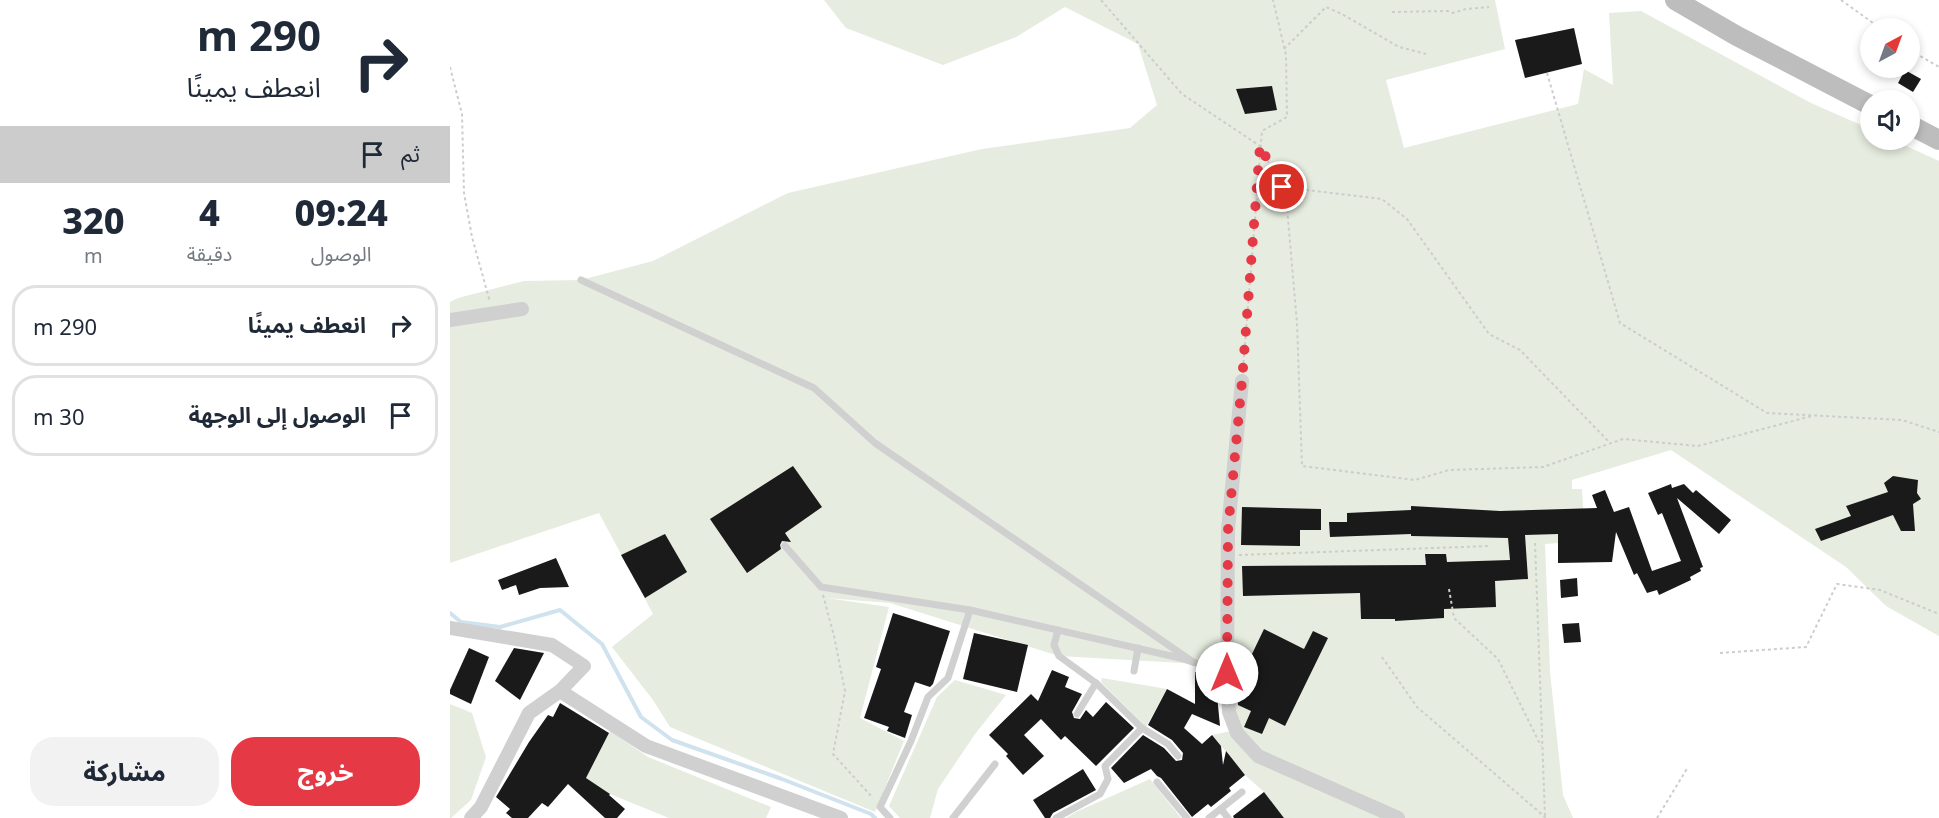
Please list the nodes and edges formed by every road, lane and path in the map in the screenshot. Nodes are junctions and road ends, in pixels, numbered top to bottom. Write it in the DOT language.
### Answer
graph roads {
  1 [pos="1101,0"];
  2 [pos="1273,0"];
  3 [pos="1675,0"];
  4 [pos="1840,0"];
  5 [pos="1489,7"];
  6 [pos="1392,12"];
  7 [pos="1866,18"];
  8 [pos="1284,49"];
  9 [pos="1426,54"];
  10 [pos="1920,56"];
  11 [pos="450,67"];
  12 [pos="1939,67"];
  13 [pos="1547,73"];
  14 [pos="1860,100"];
  15 [pos="1920,130"];
  16 [pos="1939,140"];
  17 [pos="1260,146"];
  18 [pos="1282,187"];
  19 [pos="581,280"];
  20 [pos="522,309"];
  21 [pos="492,314"];
  22 [pos="450,320"];
  23 [pos="1242,381"];
  24 [pos="1812,416"];
  25 [pos="1939,432"];
  26 [pos="1610,443"];
  27 [pos="1535,543"];
  28 [pos="785,546"];
  29 [pos="1490,546"];
  30 [pos="1227,556"];
  31 [pos="821,587"];
  32 [pos="1449,589"];
  33 [pos="970,609"];
  34 [pos="1939,614"];
  35 [pos="450,628"];
  36 [pos="1058,630"];
  37 [pos="1138,648"];
  38 [pos="1720,653"];
  39 [pos="1382,657"];
  40 [pos="1193,662"];
  41 [pos="1134,671"];
  42 [pos="1227,673"];
  43 [pos="1096,683"];
  44 [pos="560,691"];
  45 [pos="1077,714"];
  46 [pos="1142,728"];
  47 [pos="1542,749"];
  48 [pos="1178,756"];
  49 [pos="995,764"];
  50 [pos="1688,767"];
  51 [pos="1157,782"];
  52 [pos="1242,792"];
  53 [pos="880,807"];
  54 [pos="1221,809"];
  55 [pos="1544,817"];
  56 [pos="471,818"];
  57 [pos="841,818"];
  58 [pos="890,818"];
  59 [pos="953,818"];
  60 [pos="1056,818"];
  61 [pos="1187,818"];
  62 [pos="1209,818"];
  63 [pos="1228,818"];
  64 [pos="1398,818"];
  65 [pos="1657,818"];
  1 -- 17 [label="path"];
  2 -- 8 [label="path"];
  3 -- 14 [label="street"];
  4 -- 7 [label="path"];
  5 -- 6 [label="path"];
  8 -- 9 [label="path"];
  8 -- 17 [label="path"];
  10 -- 12 [label="path"];
  11 -- 21 [label="path"];
  13 -- 24 [label="path"];
  15 -- 16 [label="street"];
  17 -- 18 [label="path"];
  17 -- 23 [label="path"];
  18 -- 26 [label="path"];
  18 -- 26 [label="path"];
  19 -- 40 [label="lane"];
  20 -- 21 [label="street"];
  21 -- 22 [label="street"];
  23 -- 30 [label="street"];
  24 -- 25 [label="path"];
  24 -- 26 [label="path"];
  27 -- 47 [label="path"];
  28 -- 31 [label="lane"];
  29 -- 30 [label="path"];
  30 -- 42 [label="street"];
  31 -- 33 [label="lane"];
  31 -- 53 [label="path"];
  32 -- 47 [label="path"];
  33 -- 36 [label="lane"];
  33 -- 53 [label="lane"];
  34 -- 38 [label="path"];
  35 -- 44 [label="street"];
  36 -- 37 [label="lane"];
  36 -- 43 [label="lane"];
  37 -- 40 [label="lane"];
  37 -- 41 [label="lane"];
  39 -- 55 [label="path"];
  40 -- 42 [label="lane"];
  42 -- 64 [label="street"];
  43 -- 45 [label="lane"];
  43 -- 46 [label="lane"];
  44 -- 56 [label="street"];
  44 -- 57 [label="street"];
  46 -- 48 [label="lane"];
  46 -- 60 [label="lane"];
  47 -- 55 [label="path"];
  49 -- 59 [label="lane"];
  50 -- 65 [label="path"];
  51 -- 61 [label="lane"];
  52 -- 54 [label="lane"];
  53 -- 58 [label="lane"];
  54 -- 62 [label="lane"];
  54 -- 63 [label="lane"];
}
